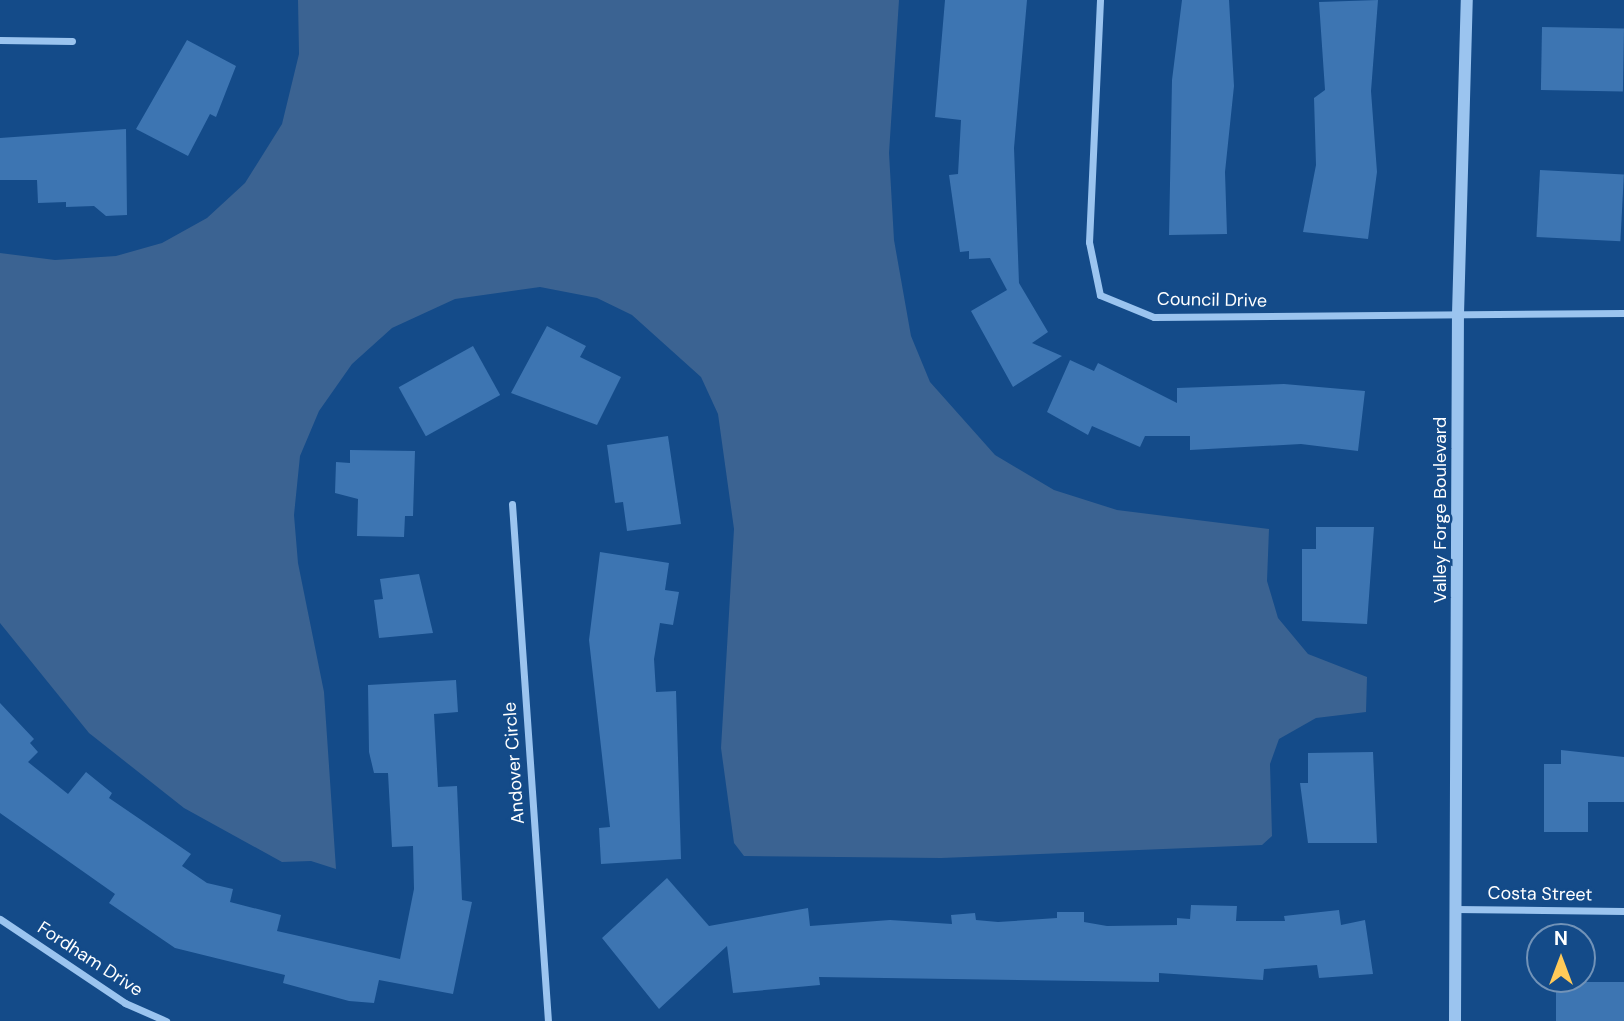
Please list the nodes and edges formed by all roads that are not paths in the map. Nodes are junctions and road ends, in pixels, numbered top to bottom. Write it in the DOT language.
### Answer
graph roads {
  1 [pos="1100,0"];
  2 [pos="1467,0"];
  3 [pos="0,40"];
  4 [pos="72,41"];
  5 [pos="1624,313"];
  6 [pos="1458,314"];
  7 [pos="512,504"];
  8 [pos="1455,909"];
  9 [pos="1624,911"];
  10 [pos="0,919"];
  11 [pos="166,1021"];
  12 [pos="548,1021"];
  13 [pos="1455,1021"];
  1 -- 6 [label="street, Council Drive"];
  2 -- 6 [label="street, Valley Forge Boulevard"];
  3 -- 4 [label="street"];
  5 -- 6 [label="street, Council Drive"];
  6 -- 8 [label="street, Valley Forge Boulevard"];
  7 -- 12 [label="street, Andover Circle"];
  8 -- 9 [label="street, Costa Street"];
  8 -- 13 [label="street, Valley Forge Boulevard"];
  10 -- 11 [label="street, Fordham Drive"];
}
